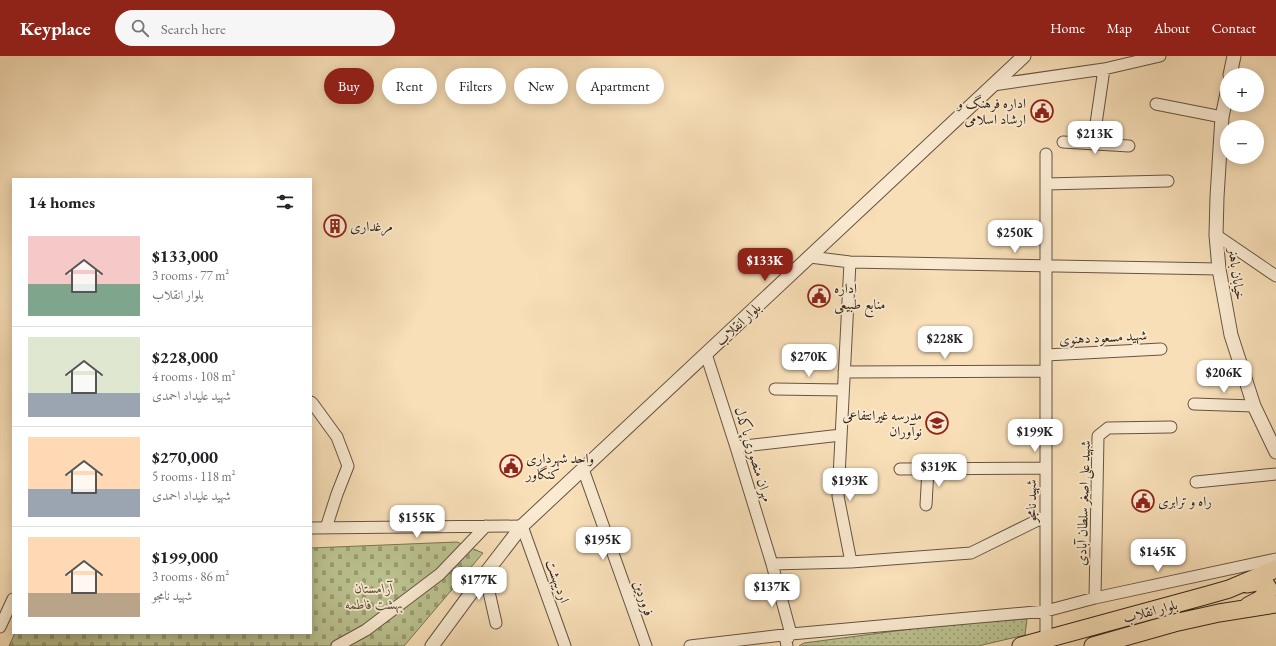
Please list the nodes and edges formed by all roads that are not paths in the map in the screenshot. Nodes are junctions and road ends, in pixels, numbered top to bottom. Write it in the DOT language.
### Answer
graph roads {
  1 [pos="1024,56"];
  2 [pos="1160,56"];
  3 [pos="1234,56"];
  4 [pos="1231,68"];
  5 [pos="1104,69"];
  6 [pos="993,86"];
  7 [pos="1156,104"];
  8 [pos="1223,112"];
  9 [pos="1222,117"];
  10 [pos="1063,142"];
  11 [pos="1093,144"];
  12 [pos="1129,146"];
  13 [pos="1046,154"];
  14 [pos="1168,181"];
  15 [pos="1046,184"];
  16 [pos="1216,235"];
  17 [pos="810,257"];
  18 [pos="850,262"];
  19 [pos="1046,266"];
  20 [pos="1219,269"];
  21 [pos="1276,276"];
  22 [pos="1161,349"];
  23 [pos="706,354"];
  24 [pos="1046,355"];
  25 [pos="1046,371"];
  26 [pos="844,372"];
  27 [pos="775,389"];
  28 [pos="843,390"];
  29 [pos="312,403"];
  30 [pos="1194,404"];
  31 [pos="1254,406"];
  32 [pos="1171,427"];
  33 [pos="841,435"];
  34 [pos="736,447"];
  35 [pos="1276,452"];
  36 [pos="1046,468"];
  37 [pos="583,469"];
  38 [pos="900,469"];
  39 [pos="928,469"];
  40 [pos="1276,474"];
  41 [pos="1196,482"];
  42 [pos="926,505"];
  43 [pos="1046,516"];
  44 [pos="486,526"];
  45 [pos="522,526"];
  46 [pos="312,528"];
  47 [pos="326,528"];
  48 [pos="1276,560"];
  49 [pos="851,562"];
  50 [pos="772,564"];
  51 [pos="1276,569"];
  52 [pos="484,574"];
  53 [pos="1229,589"];
  54 [pos="1095,598"];
  55 [pos="12,601"];
  56 [pos="1276,604"];
  57 [pos="1244,608"];
  58 [pos="1046,611"];
  59 [pos="496,623"];
  60 [pos="0,627"];
  61 [pos="791,634"];
  62 [pos="1046,639"];
  63 [pos="1129,642"];
  64 [pos="337,646"];
  65 [pos="432,646"];
  66 [pos="565,646"];
  67 [pos="646,646"];
  68 [pos="690,646"];
  69 [pos="787,646"];
  70 [pos="1021,646"];
  71 [pos="1093,646"];
  1 -- 6 [label="street, بلوار انقلاب"];
  2 -- 5 [label="street"];
  3 -- 4 [label="street"];
  5 -- 6 [label="street"];
  5 -- 11 [label="street"];
  6 -- 17 [label="street, بلوار انقلاب"];
  7 -- 9 [label="street"];
  8 -- 9 [label="street, خیابان باهنر"];
  9 -- 16 [label="street, خیابان باهنر"];
  10 -- 11 [label="street"];
  11 -- 12 [label="street"];
  13 -- 15 [label="street, شهید نامجو"];
  14 -- 15 [label="street"];
  15 -- 19 [label="street, شهید نامجو"];
  16 -- 20 [label="street, خیابان باهنر"];
  16 -- 21 [label="street"];
  17 -- 18 [label="street"];
  17 -- 23 [label="street, بلوار انقلاب"];
  18 -- 19 [label="street"];
  18 -- 26 [label="street"];
  19 -- 20 [label="street"];
  19 -- 24 [label="street, شهید نامجو"];
  20 -- 31 [label="street, خیابان باهنر"];
  22 -- 24 [label="street, شهید مسعود دهنوی"];
  23 -- 34 [label="street, مهران منصوری پاکدل"];
  23 -- 37 [label="street, بلوار انقلاب"];
  24 -- 25 [label="street, شهید نامجو"];
  25 -- 26 [label="street"];
  25 -- 36 [label="street, شهید نامجو"];
  26 -- 28 [label="street"];
  27 -- 28 [label="street"];
  28 -- 33 [label="street"];
  29 -- 47 [label="street"];
  30 -- 31 [label="street"];
  31 -- 35 [label="street, خیابان باهنر"];
  32 -- 54 [label="street, شهید علی اصغر سلطان آبادی"];
  33 -- 34 [label="street"];
  33 -- 49 [label="street"];
  34 -- 50 [label="street, مهران منصوری پاکدل"];
  36 -- 39 [label="street"];
  36 -- 43 [label="street, شهید نامجو"];
  37 -- 45 [label="street, بلوار انقلاب"];
  37 -- 67 [label="street, فروردین"];
  38 -- 39 [label="street"];
  39 -- 42 [label="street"];
  40 -- 41 [label="street"];
  43 -- 49 [label="street"];
  43 -- 58 [label="street, شهید نامجو"];
  44 -- 45 [label="street"];
  44 -- 47 [label="street"];
  44 -- 64 [label="street"];
  45 -- 52 [label="street, بلوار انقلاب"];
  45 -- 66 [label="street, اردیبهشت"];
  46 -- 47 [label="street"];
  48 -- 54 [label="street"];
  49 -- 50 [label="street"];
  50 -- 61 [label="street, مهران منصوری پاکدل"];
  51 -- 53 [label="main road, بلوار انقلاب"];
  52 -- 59 [label="street"];
  52 -- 65 [label="street, بلوار انقلاب"];
  53 -- 57 [label="main road"];
  53 -- 62 [label="main road, بلوار انقلاب"];
  54 -- 58 [label="street"];
  55 -- 60 [label="street"];
  56 -- 57 [label="main road, بلوار انقلاب"];
  57 -- 63 [label="main road, بلوار انقلاب"];
  58 -- 61 [label="street"];
  58 -- 62 [label="street, شهید نامجو"];
  61 -- 68 [label="street"];
  61 -- 69 [label="street"];
  62 -- 70 [label="main road, بلوار انقلاب"];
  63 -- 71 [label="main road, بلوار انقلاب"];
}
